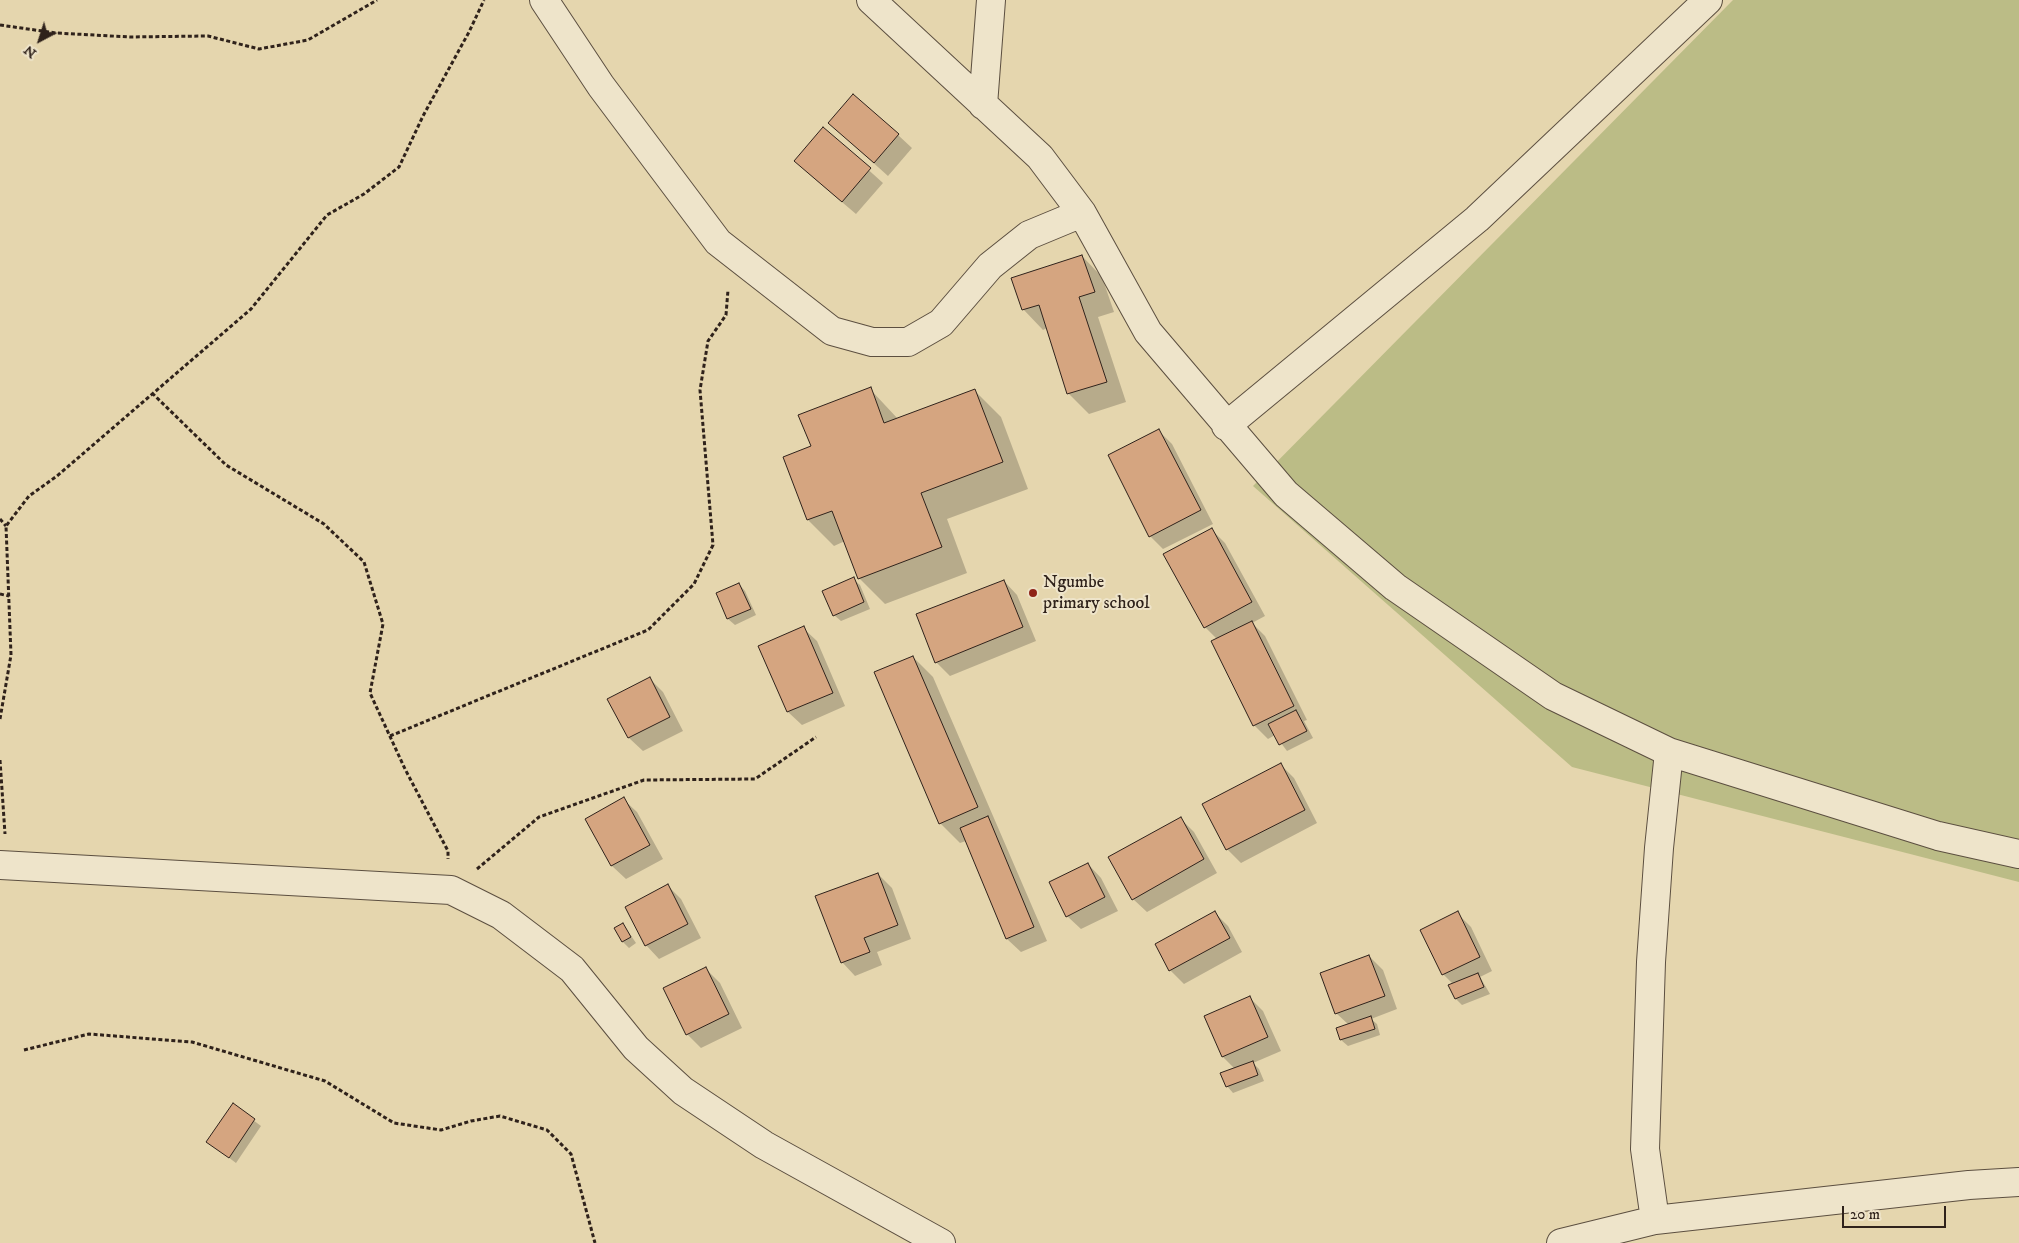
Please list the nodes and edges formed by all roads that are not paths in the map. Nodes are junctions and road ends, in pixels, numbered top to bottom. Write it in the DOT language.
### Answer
graph roads {
  1 [pos="544,0"];
  2 [pos="870,0"];
  3 [pos="991,0"];
  4 [pos="1708,0"];
  5 [pos="983,105"];
  6 [pos="1082,213"];
  7 [pos="1226,426"];
  8 [pos="1669,752"];
  9 [pos="2019,854"];
  10 [pos="4,866"];
  11 [pos="2019,1182"];
  12 [pos="1654,1220"];
  13 [pos="941,1243"];
  14 [pos="1561,1243"];
  1 -- 6 [label="street"];
  2 -- 5 [label="street"];
  3 -- 5 [label="street"];
  4 -- 7 [label="street"];
  5 -- 6 [label="street"];
  6 -- 7 [label="street"];
  7 -- 8 [label="street"];
  8 -- 9 [label="street"];
  8 -- 12 [label="street"];
  10 -- 13 [label="street"];
  11 -- 12 [label="street"];
  12 -- 14 [label="street"];
}
